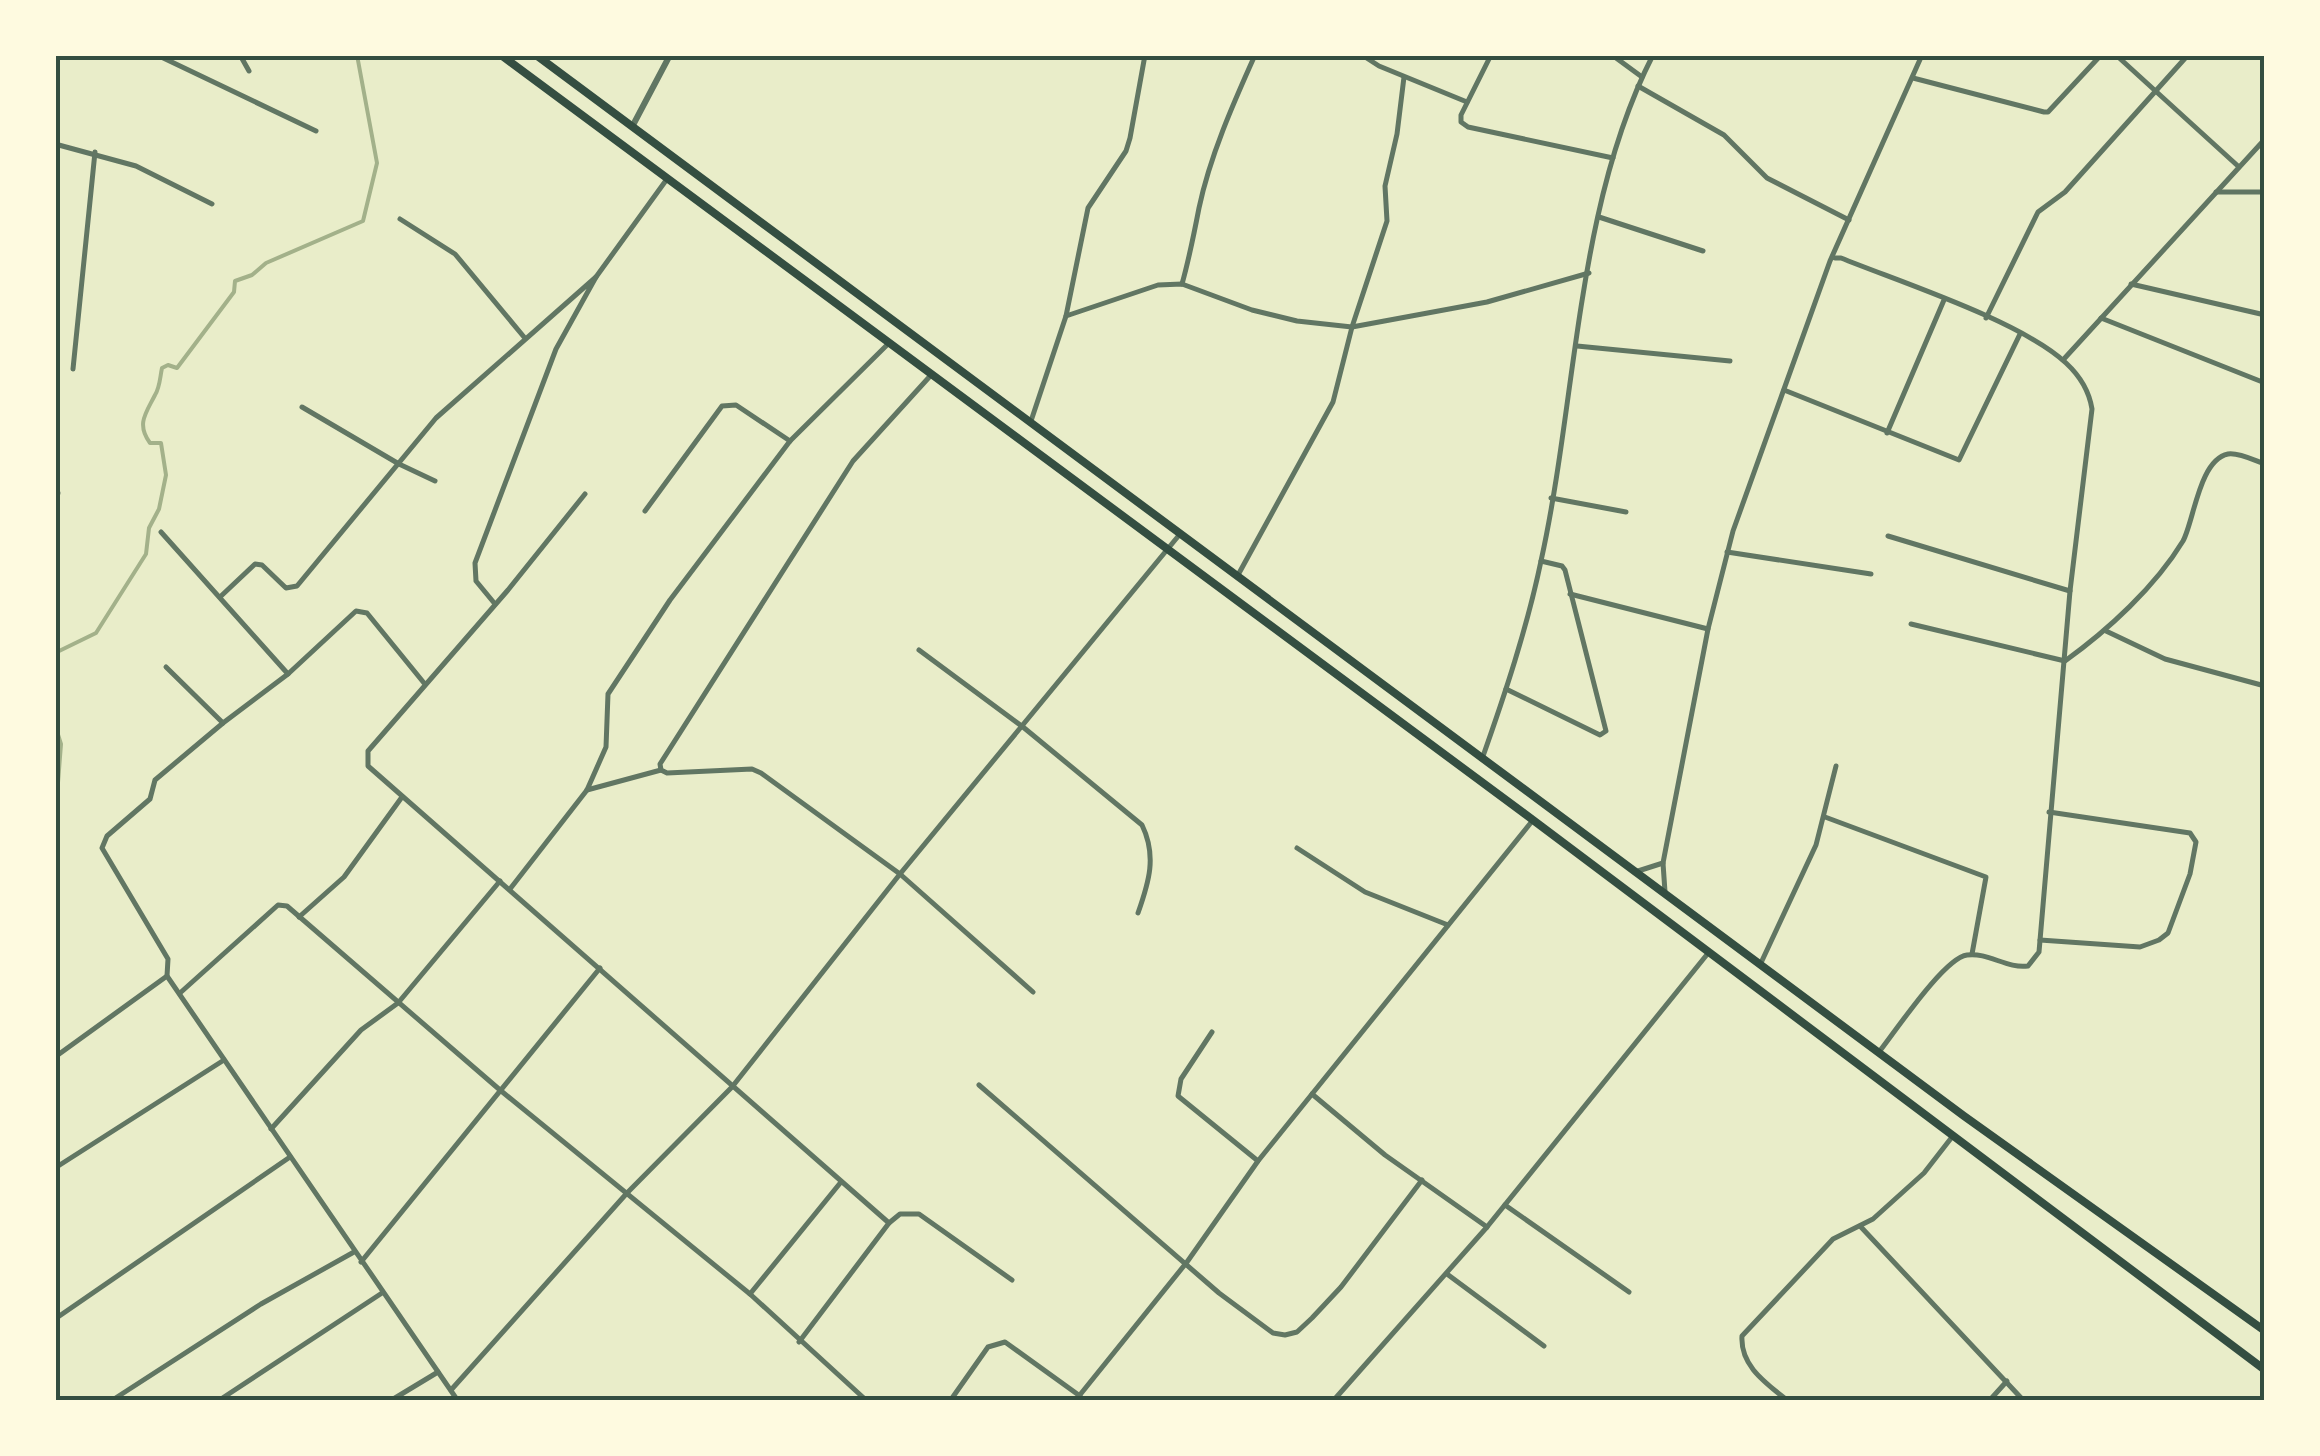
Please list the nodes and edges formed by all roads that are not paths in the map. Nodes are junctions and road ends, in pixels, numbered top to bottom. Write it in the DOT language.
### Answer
graph roads {
  1 [pos="158,55"];
  2 [pos="240,55"];
  3 [pos="501,55"];
  4 [pos="536,55"];
  5 [pos="670,55"];
  6 [pos="1144,55"];
  7 [pos="1255,55"];
  8 [pos="1362,55"];
  9 [pos="1612,55"];
  10 [pos="1653,55"];
  11 [pos="1922,55"];
  12 [pos="2101,55"];
  13 [pos="2116,55"];
  14 [pos="2188,55"];
  15 [pos="1489,59"];
  16 [pos="248,71"];
  17 [pos="1404,77"];
  18 [pos="1642,78"];
  19 [pos="1913,78"];
  20 [pos="1638,86"];
  21 [pos="2155,92"];
  22 [pos="1467,102"];
  23 [pos="632,127"];
  24 [pos="316,131"];
  25 [pos="2265,139"];
  26 [pos="55,144"];
  27 [pos="96,152"];
  28 [pos="1613,158"];
  29 [pos="2239,167"];
  30 [pos="667,179"];
  31 [pos="2216,192"];
  32 [pos="2265,192"];
  33 [pos="212,204"];
  34 [pos="1599,217"];
  35 [pos="400,218"];
  36 [pos="1850,220"];
  37 [pos="1703,251"];
  38 [pos="1834,258"];
  39 [pos="1589,273"];
  40 [pos="596,277"];
  41 [pos="1182,284"];
  42 [pos="2130,284"];
  43 [pos="1944,300"];
  44 [pos="2265,315"];
  45 [pos="1066,316"];
  46 [pos="1986,318"];
  47 [pos="2100,318"];
  48 [pos="1352,327"];
  49 [pos="2020,334"];
  50 [pos="524,338"];
  51 [pos="890,342"];
  52 [pos="1577,346"];
  53 [pos="2064,360"];
  54 [pos="1730,361"];
  55 [pos="73,369"];
  56 [pos="932,374"];
  57 [pos="2265,384"];
  58 [pos="1784,390"];
  59 [pos="302,407"];
  60 [pos="1031,423"];
  61 [pos="1887,433"];
  62 [pos="790,441"];
  63 [pos="399,464"];
  64 [pos="2265,464"];
  65 [pos="436,482"];
  66 [pos="55,484"];
  67 [pos="585,494"];
  68 [pos="1551,498"];
  69 [pos="55,506"];
  70 [pos="645,511"];
  71 [pos="1626,512"];
  72 [pos="161,532"];
  73 [pos="1180,534"];
  74 [pos="1888,536"];
  75 [pos="1168,550"];
  76 [pos="1726,552"];
  77 [pos="1541,561"];
  78 [pos="1872,574"];
  79 [pos="1237,576"];
  80 [pos="2070,591"];
  81 [pos="1570,594"];
  82 [pos="220,597"];
  83 [pos="496,604"];
  84 [pos="1912,624"];
  85 [pos="1708,630"];
  86 [pos="2106,631"];
  87 [pos="919,650"];
  88 [pos="2065,661"];
  89 [pos="166,668"];
  90 [pos="288,674"];
  91 [pos="425,684"];
  92 [pos="2265,686"];
  93 [pos="1506,690"];
  94 [pos="223,723"];
  95 [pos="1023,726"];
  96 [pos="1482,759"];
  97 [pos="1836,766"];
  98 [pos="661,770"];
  99 [pos="586,790"];
  100 [pos="402,797"];
  101 [pos="2049,812"];
  102 [pos="1825,818"];
  103 [pos="1533,820"];
  104 [pos="1297,848"];
  105 [pos="1663,863"];
  106 [pos="1637,871"];
  107 [pos="900,874"];
  108 [pos="500,881"];
  109 [pos="510,889"];
  110 [pos="1666,892"];
  111 [pos="1138,912"];
  112 [pos="299,917"];
  113 [pos="1448,925"];
  114 [pos="2040,940"];
  115 [pos="1709,952"];
  116 [pos="1972,954"];
  117 [pos="1760,965"];
  118 [pos="600,968"];
  119 [pos="166,976"];
  120 [pos="1033,992"];
  121 [pos="180,993"];
  122 [pos="398,1002"];
  123 [pos="1212,1032"];
  124 [pos="1879,1052"];
  125 [pos="55,1057"];
  126 [pos="224,1060"];
  127 [pos="979,1086"];
  128 [pos="732,1087"];
  129 [pos="500,1090"];
  130 [pos="1312,1094"];
  131 [pos="271,1130"];
  132 [pos="1954,1134"];
  133 [pos="290,1157"];
  134 [pos="1258,1161"];
  135 [pos="55,1168"];
  136 [pos="1422,1180"];
  137 [pos="842,1182"];
  138 [pos="628,1194"];
  139 [pos="1505,1205"];
  140 [pos="889,1222"];
  141 [pos="1860,1226"];
  142 [pos="1487,1227"];
  143 [pos="354,1252"];
  144 [pos="360,1262"];
  145 [pos="1186,1262"];
  146 [pos="1447,1274"];
  147 [pos="1012,1280"];
  148 [pos="1629,1292"];
  149 [pos="382,1293"];
  150 [pos="750,1294"];
  151 [pos="55,1319"];
  152 [pos="2265,1331"];
  153 [pos="798,1342"];
  154 [pos="1544,1346"];
  155 [pos="2265,1370"];
  156 [pos="438,1372"];
  157 [pos="2007,1381"];
  158 [pos="451,1390"];
  159 [pos="1078,1398"];
  160 [pos="222,1400"];
  161 [pos="110,1401"];
  162 [pos="390,1401"];
  163 [pos="458,1401"];
  164 [pos="867,1401"];
  165 [pos="950,1401"];
  166 [pos="1333,1401"];
  167 [pos="1788,1401"];
  168 [pos="1989,1401"];
  169 [pos="2024,1401"];
  1 -- 24 [label="street"];
  2 -- 16 [label="street"];
  3 -- 30 [label="main road"];
  4 -- 23 [label="main road"];
  5 -- 23 [label="street"];
  6 -- 45 [label="street"];
  7 -- 41 [label="street"];
  8 -- 17 [label="street"];
  9 -- 18 [label="street"];
  10 -- 18 [label="street"];
  11 -- 19 [label="street"];
  12 -- 19 [label="street"];
  13 -- 21 [label="street"];
  14 -- 21 [label="street"];
  15 -- 22 [label="street"];
  17 -- 22 [label="street"];
  17 -- 48 [label="street"];
  18 -- 20 [label="street"];
  19 -- 36 [label="street"];
  20 -- 28 [label="street"];
  20 -- 36 [label="street"];
  21 -- 29 [label="street"];
  21 -- 46 [label="street"];
  22 -- 28 [label="street"];
  23 -- 60 [label="main road"];
  25 -- 29 [label="street"];
  26 -- 27 [label="street"];
  27 -- 33 [label="street"];
  27 -- 55 [label="street"];
  28 -- 34 [label="street"];
  29 -- 31 [label="street"];
  30 -- 40 [label="street"];
  30 -- 51 [label="main road"];
  31 -- 32 [label="street"];
  31 -- 42 [label="street"];
  34 -- 37 [label="street"];
  34 -- 39 [label="street"];
  35 -- 50 [label="street"];
  36 -- 38 [label="street"];
  38 -- 43 [label="street"];
  38 -- 58 [label="street"];
  39 -- 48 [label="street"];
  39 -- 52 [label="street"];
  40 -- 50 [label="street"];
  40 -- 83 [label="street"];
  41 -- 45 [label="street"];
  41 -- 48 [label="street"];
  42 -- 44 [label="street"];
  42 -- 47 [label="street"];
  43 -- 46 [label="street"];
  43 -- 61 [label="street"];
  45 -- 60 [label="street"];
  46 -- 49 [label="street"];
  47 -- 53 [label="street"];
  47 -- 57 [label="street"];
  48 -- 79 [label="street"];
  49 -- 53 [label="street"];
  49 -- 61 [label="street"];
  50 -- 63 [label="street"];
  51 -- 56 [label="main road"];
  51 -- 62 [label="street"];
  52 -- 54 [label="street"];
  52 -- 68 [label="street"];
  53 -- 80 [label="street"];
  56 -- 75 [label="main road"];
  56 -- 98 [label="street"];
  58 -- 61 [label="street"];
  58 -- 76 [label="street"];
  59 -- 63 [label="street"];
  60 -- 73 [label="main road"];
  62 -- 70 [label="street"];
  62 -- 99 [label="street"];
  63 -- 65 [label="street"];
  63 -- 82 [label="street"];
  64 -- 86 [label="street"];
  66 -- 69 [label="street"];
  67 -- 83 [label="street"];
  68 -- 71 [label="street"];
  68 -- 77 [label="street"];
  72 -- 82 [label="street"];
  73 -- 75 [label="street"];
  73 -- 79 [label="main road"];
  74 -- 80 [label="street"];
  75 -- 95 [label="street"];
  75 -- 103 [label="main road"];
  76 -- 78 [label="street"];
  76 -- 85 [label="street"];
  77 -- 81 [label="street"];
  77 -- 93 [label="street"];
  79 -- 96 [label="main road"];
  80 -- 88 [label="street"];
  81 -- 85 [label="street"];
  81 -- 93 [label="street"];
  82 -- 90 [label="street"];
  83 -- 91 [label="street"];
  84 -- 88 [label="street"];
  85 -- 105 [label="street"];
  86 -- 88 [label="street"];
  86 -- 92 [label="street"];
  87 -- 95 [label="street"];
  88 -- 101 [label="street"];
  89 -- 94 [label="street"];
  90 -- 91 [label="street"];
  90 -- 94 [label="street"];
  91 -- 100 [label="street"];
  93 -- 96 [label="street"];
  94 -- 119 [label="street"];
  95 -- 107 [label="street"];
  95 -- 111 [label="street"];
  96 -- 106 [label="main road"];
  97 -- 102 [label="street"];
  98 -- 99 [label="street"];
  98 -- 107 [label="street"];
  99 -- 109 [label="street"];
  100 -- 108 [label="street"];
  100 -- 112 [label="street"];
  101 -- 114 [label="street"];
  101 -- 114 [label="street"];
  102 -- 116 [label="street"];
  102 -- 117 [label="street"];
  103 -- 113 [label="street"];
  103 -- 115 [label="main road"];
  104 -- 113 [label="street"];
  105 -- 106 [label="street"];
  105 -- 110 [label="street"];
  106 -- 110 [label="main road"];
  107 -- 120 [label="street"];
  107 -- 128 [label="street"];
  108 -- 109 [label="street"];
  108 -- 122 [label="street"];
  109 -- 118 [label="street"];
  110 -- 117 [label="main road"];
  112 -- 121 [label="street"];
  112 -- 122 [label="street"];
  113 -- 130 [label="street"];
  114 -- 116 [label="street"];
  115 -- 132 [label="main road"];
  115 -- 139 [label="street"];
  116 -- 124 [label="street"];
  117 -- 124 [label="main road"];
  118 -- 128 [label="street"];
  118 -- 129 [label="street"];
  119 -- 121 [label="street"];
  119 -- 125 [label="street"];
  121 -- 126 [label="street"];
  122 -- 129 [label="street"];
  122 -- 131 [label="street"];
  123 -- 134 [label="street"];
  124 -- 152 [label="main road"];
  126 -- 131 [label="street"];
  126 -- 135 [label="street"];
  127 -- 145 [label="street"];
  128 -- 137 [label="street"];
  128 -- 138 [label="street"];
  129 -- 138 [label="street"];
  129 -- 144 [label="street"];
  130 -- 134 [label="street"];
  130 -- 136 [label="street"];
  131 -- 133 [label="street"];
  132 -- 141 [label="street"];
  132 -- 155 [label="main road"];
  133 -- 143 [label="street"];
  133 -- 151 [label="street"];
  134 -- 145 [label="street"];
  136 -- 142 [label="street"];
  136 -- 145 [label="street"];
  137 -- 140 [label="street"];
  137 -- 150 [label="street"];
  138 -- 150 [label="street"];
  138 -- 158 [label="street"];
  139 -- 142 [label="street"];
  139 -- 148 [label="street"];
  140 -- 147 [label="street"];
  140 -- 153 [label="street"];
  141 -- 157 [label="street"];
  141 -- 167 [label="street"];
  142 -- 146 [label="street"];
  143 -- 144 [label="street"];
  143 -- 161 [label="street"];
  144 -- 149 [label="street"];
  145 -- 159 [label="street"];
  146 -- 154 [label="street"];
  146 -- 166 [label="street"];
  149 -- 156 [label="street"];
  149 -- 160 [label="street"];
  150 -- 153 [label="street"];
  153 -- 164 [label="street"];
  156 -- 158 [label="street"];
  156 -- 162 [label="street"];
  157 -- 168 [label="street"];
  157 -- 169 [label="street"];
  158 -- 163 [label="street"];
  159 -- 165 [label="street"];
}
